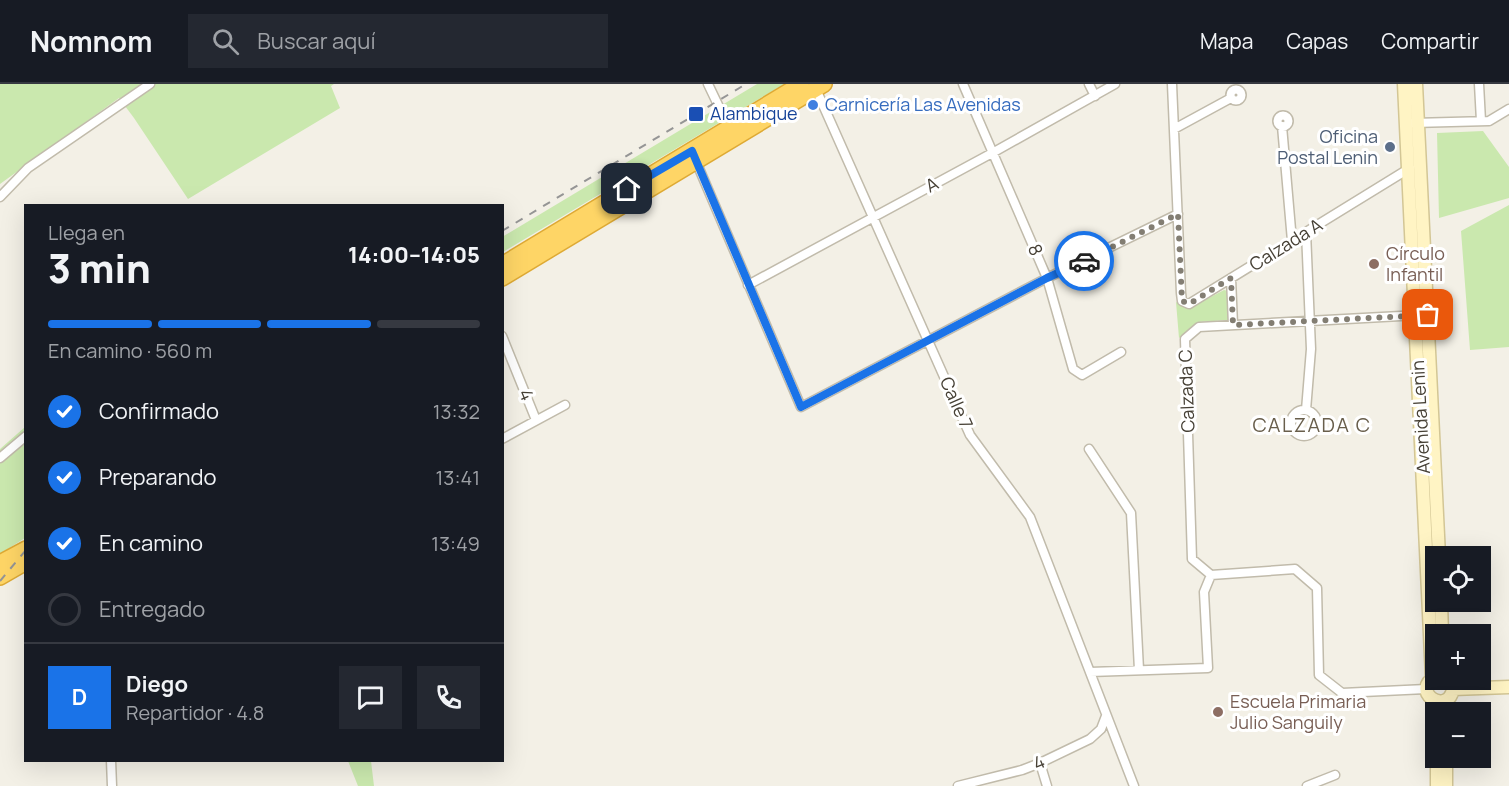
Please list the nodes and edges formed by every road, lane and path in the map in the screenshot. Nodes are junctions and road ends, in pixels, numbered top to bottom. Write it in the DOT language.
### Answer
graph roads {
  1 [pos="150,84"];
  2 [pos="708,84"];
  3 [pos="801,84"];
  4 [pos="963,84"];
  5 [pos="1089,84"];
  6 [pos="1115,84"];
  7 [pos="1172,84"];
  8 [pos="1404,84"];
  9 [pos="1416,84"];
  10 [pos="1479,84"];
  11 [pos="818,86"];
  12 [pos="1095,96"];
  13 [pos="1231,98"];
  14 [pos="1509,109"];
  15 [pos="1481,121"];
  16 [pos="1412,123"];
  17 [pos="1282,126"];
  18 [pos="1174,129"];
  19 [pos="731,133"];
  20 [pos="994,152"];
  21 [pos="694,156"];
  22 [pos="1420,162"];
  23 [pos="1408,169"];
  24 [pos="0,197"];
  25 [pos="1178,214"];
  26 [pos="873,217"];
  27 [pos="1306,232"];
  28 [pos="1292,241"];
  29 [pos="504,264"];
  30 [pos="504,277"];
  31 [pos="1047,278"];
  32 [pos="1231,278"];
  33 [pos="748,285"];
  34 [pos="1422,315"];
  35 [pos="1309,322"];
  36 [pos="1233,325"];
  37 [pos="504,341"];
  38 [pos="928,341"];
  39 [pos="1121,352"];
  40 [pos="565,405"];
  41 [pos="1306,410"];
  42 [pos="536,420"];
  43 [pos="24,438"];
  44 [pos="504,438"];
  45 [pos="1089,449"];
  46 [pos="0,458"];
  47 [pos="1438,546"];
  48 [pos="24,550"];
  49 [pos="0,563"];
  50 [pos="24,563"];
  51 [pos="1211,574"];
  52 [pos="0,577"];
  53 [pos="1430,624"];
  54 [pos="1139,670"];
  55 [pos="1090,672"];
  56 [pos="1425,682"];
  57 [pos="1491,686"];
  58 [pos="1509,687"];
  59 [pos="1106,716"];
  60 [pos="111,762"];
  61 [pos="1040,763"];
  62 [pos="1437,768"];
  63 [pos="1446,768"];
  64 [pos="1335,775"];
  65 [pos="992,782"];
  66 [pos="112,786"];
  67 [pos="958,786"];
  68 [pos="1047,786"];
  69 [pos="1134,786"];
  70 [pos="1307,786"];
  71 [pos="1437,786"];
  72 [pos="1446,786"];
  1 -- 24 [label="street"];
  2 -- 19 [label="street"];
  3 -- 19 [label="highway"];
  4 -- 20 [label="street, 8"];
  5 -- 12 [label="street"];
  6 -- 12 [label="street, A"];
  7 -- 18 [label="street, Calzada A"];
  8 -- 16 [label="street, Avenida Lenin"];
  9 -- 16 [label="street, Avenida Lenin"];
  10 -- 15 [label="street"];
  11 -- 19 [label="highway"];
  11 -- 26 [label="street, Calle 7"];
  12 -- 20 [label="street, A"];
  13 -- 18 [label="street"];
  14 -- 15 [label="street"];
  15 -- 16 [label="street"];
  16 -- 22 [label="street, Avenida Lenin"];
  16 -- 23 [label="street, Avenida Lenin"];
  17 -- 28 [label="street"];
  18 -- 25 [label="street, Calzada A"];
  19 -- 21 [label="highway"];
  20 -- 26 [label="street, A"];
  20 -- 31 [label="street, 8"];
  21 -- 29 [label="highway"];
  21 -- 30 [label="highway"];
  21 -- 33 [label="street"];
  22 -- 23 [label="street, Calzada A"];
  22 -- 34 [label="street, Avenida Lenin"];
  23 -- 27 [label="street, Calzada A"];
  23 -- 34 [label="street, Avenida Lenin"];
  25 -- 31 [label="street"];
  25 -- 32 [label="street, Calzada A"];
  26 -- 33 [label="street, A"];
  26 -- 38 [label="street, Calle 7"];
  27 -- 28 [label="street, Calzada A"];
  27 -- 35 [label="street"];
  28 -- 32 [label="street, Calzada A"];
  31 -- 38 [label="street"];
  31 -- 39 [label="street, 8"];
  32 -- 36 [label="street"];
  33 -- 38 [label="street"];
  34 -- 35 [label="street, Calzada C"];
  34 -- 47 [label="street, Avenida Lenin"];
  34 -- 53 [label="street, Avenida Lenin"];
  35 -- 36 [label="street, Calzada C"];
  35 -- 41 [label="street"];
  36 -- 51 [label="street, Calzada C"];
  37 -- 42 [label="street, 4"];
  38 -- 55 [label="street, Calle 7"];
  40 -- 42 [label="street"];
  42 -- 44 [label="street"];
  43 -- 46 [label="street"];
  45 -- 54 [label="street"];
  48 -- 49 [label="highway"];
  50 -- 52 [label="highway"];
  51 -- 54 [label="street"];
  51 -- 56 [label="street"];
  54 -- 55 [label="street"];
  55 -- 59 [label="street, Calle 7"];
  57 -- 58 [label="street"];
  59 -- 61 [label="street, 4"];
  59 -- 69 [label="street, Calle 7"];
  60 -- 66 [label="street"];
  61 -- 65 [label="street, 4"];
  61 -- 68 [label="street"];
  62 -- 71 [label="street"];
  63 -- 72 [label="street"];
  64 -- 70 [label="street"];
  65 -- 67 [label="street, 4"];
}
